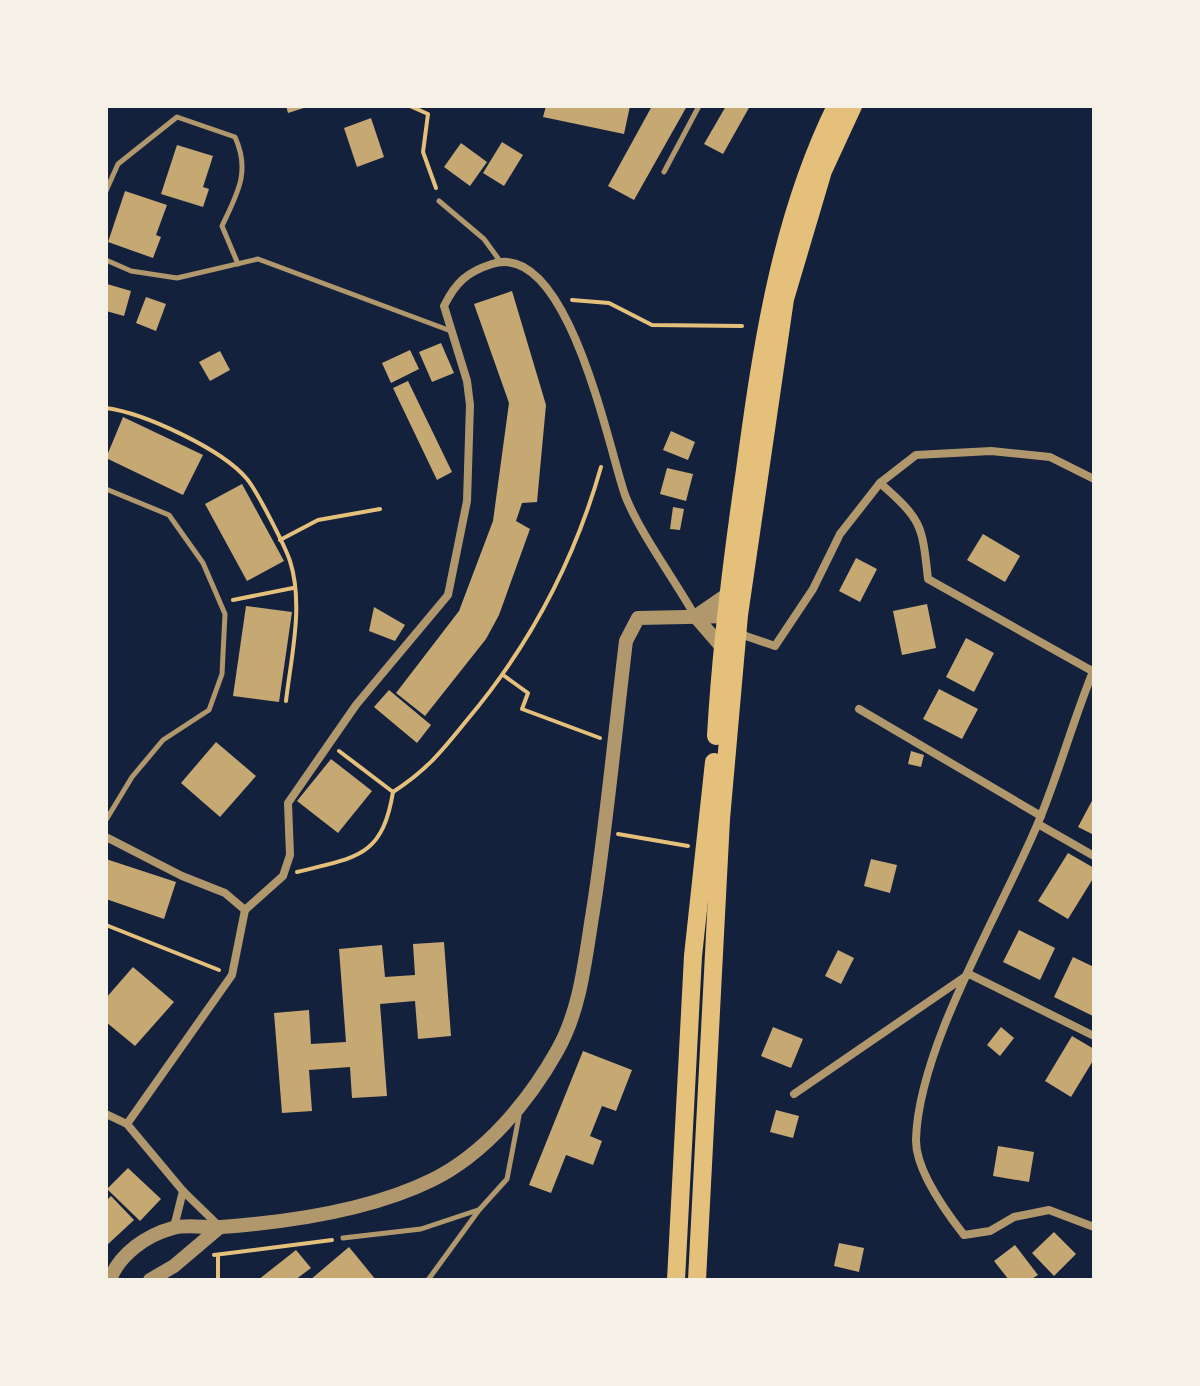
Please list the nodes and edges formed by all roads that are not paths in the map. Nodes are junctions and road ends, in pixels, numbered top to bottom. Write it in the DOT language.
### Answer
graph roads {
  1 [pos="699,106"];
  2 [pos="836,106"];
  3 [pos="853,106"];
  4 [pos="664,172"];
  5 [pos="106,191"];
  6 [pos="439,201"];
  7 [pos="106,260"];
  8 [pos="500,261"];
  9 [pos="238,264"];
  10 [pos="451,331"];
  11 [pos="1094,479"];
  12 [pos="880,483"];
  13 [pos="106,489"];
  14 [pos="728,594"];
  15 [pos="695,616"];
  16 [pos="733,622"];
  17 [pos="721,646"];
  18 [pos="1094,671"];
  19 [pos="859,709"];
  20 [pos="106,820"];
  21 [pos="1039,820"];
  22 [pos="106,837"];
  23 [pos="1094,856"];
  24 [pos="245,910"];
  25 [pos="969,974"];
  26 [pos="1094,1036"];
  27 [pos="794,1094"];
  28 [pos="520,1107"];
  29 [pos="106,1114"];
  30 [pos="127,1124"];
  31 [pos="183,1191"];
  32 [pos="479,1210"];
  33 [pos="174,1227"];
  34 [pos="220,1227"];
  35 [pos="1094,1227"];
  36 [pos="343,1238"];
  37 [pos="110,1280"];
  38 [pos="150,1280"];
  39 [pos="428,1280"];
  40 [pos="676,1280"];
  41 [pos="697,1280"];
  1 -- 4 [label="lane"];
  2 -- 14 [label="highway"];
  3 -- 16 [label="highway"];
  5 -- 9 [label="lane"];
  6 -- 8 [label="lane"];
  7 -- 9 [label="lane"];
  8 -- 10 [label="street"];
  8 -- 15 [label="street"];
  9 -- 10 [label="lane"];
  10 -- 24 [label="street"];
  11 -- 12 [label="street"];
  12 -- 16 [label="street"];
  12 -- 18 [label="street"];
  13 -- 20 [label="lane"];
  14 -- 15 [label="street"];
  14 -- 16 [label="highway"];
  15 -- 16 [label="street"];
  15 -- 17 [label="street"];
  15 -- 28 [label="street"];
  16 -- 17 [label="highway"];
  16 -- 41 [label="highway"];
  17 -- 40 [label="highway"];
  18 -- 21 [label="street"];
  19 -- 21 [label="street"];
  21 -- 23 [label="street"];
  21 -- 25 [label="street"];
  22 -- 24 [label="street"];
  24 -- 30 [label="street"];
  25 -- 26 [label="street"];
  25 -- 27 [label="street"];
  25 -- 35 [label="street"];
  28 -- 32 [label="lane"];
  28 -- 34 [label="street"];
  29 -- 30 [label="street"];
  30 -- 31 [label="street"];
  31 -- 33 [label="street"];
  31 -- 34 [label="street"];
  32 -- 36 [label="lane"];
  32 -- 39 [label="lane"];
  33 -- 34 [label="street"];
  33 -- 37 [label="street"];
  34 -- 38 [label="street"];
}
